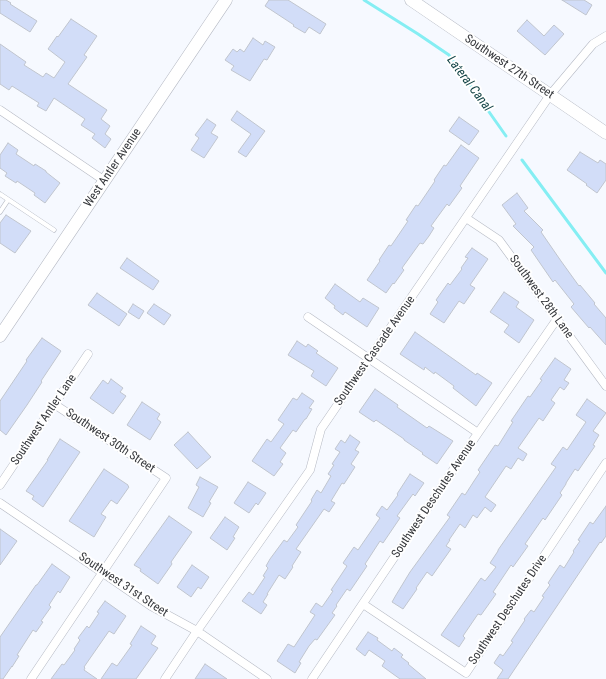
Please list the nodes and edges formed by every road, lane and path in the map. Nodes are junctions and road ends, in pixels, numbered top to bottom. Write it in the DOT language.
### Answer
graph roads {
  1 [pos="226,0"];
  2 [pos="417,2"];
  3 [pos="606,36"];
  4 [pos="550,95"];
  5 [pos="0,110"];
  6 [pos="606,133"];
  7 [pos="105,181"];
  8 [pos="0,194"];
  9 [pos="8,200"];
  10 [pos="0,212"];
  11 [pos="466,218"];
  12 [pos="54,230"];
  13 [pos="308,317"];
  14 [pos="557,319"];
  15 [pos="0,336"];
  16 [pos="88,354"];
  17 [pos="369,359"];
  18 [pos="606,386"];
  19 [pos="54,404"];
  20 [pos="478,433"];
  21 [pos="606,463"];
  22 [pos="0,485"];
  23 [pos="0,503"];
  24 [pos="103,572"];
  25 [pos="363,604"];
  26 [pos="197,631"];
  27 [pos="31,679"];
  28 [pos="165,679"];
  29 [pos="267,679"];
  30 [pos="312,679"];
  1 -- 7 [label="street, West Antler Avenue"];
  2 -- 4 [label="street, Southwest 27th Street"];
  3 -- 4 [label="street, Southwest Cascade Avenue"];
  4 -- 6 [label="street, Southwest 27th Street"];
  4 -- 11 [label="street, Southwest Cascade Avenue"];
  5 -- 7 [label="street"];
  7 -- 15 [label="street, West Antler Avenue"];
  8 -- 9 [label="lane"];
  9 -- 10 [label="lane"];
  9 -- 12 [label="lane"];
  11 -- 14 [label="street, Southwest 28th Lane"];
  11 -- 17 [label="street, Southwest Cascade Avenue"];
  13 -- 17 [label="street"];
  14 -- 18 [label="street, Southwest 28th Lane"];
  14 -- 20 [label="street, Southwest Deschutes Avenue"];
  16 -- 19 [label="street, Southwest Antler Lane"];
  17 -- 20 [label="street"];
  17 -- 26 [label="street, Southwest Cascade Avenue"];
  19 -- 22 [label="street, Southwest Antler Lane"];
  19 -- 24 [label="street, Southwest 30th Street"];
  20 -- 25 [label="street, Southwest Deschutes Avenue"];
  21 -- 25 [label="street, Southwest Deschutes Drive"];
  23 -- 24 [label="street, Southwest 31st Street"];
  24 -- 26 [label="street, Southwest 31st Street"];
  24 -- 27 [label="street"];
  25 -- 30 [label="street, Southwest Deschutes Avenue"];
  26 -- 28 [label="street, Southwest Cascade Avenue"];
  26 -- 29 [label="street, Southwest 31st Street"];
}
